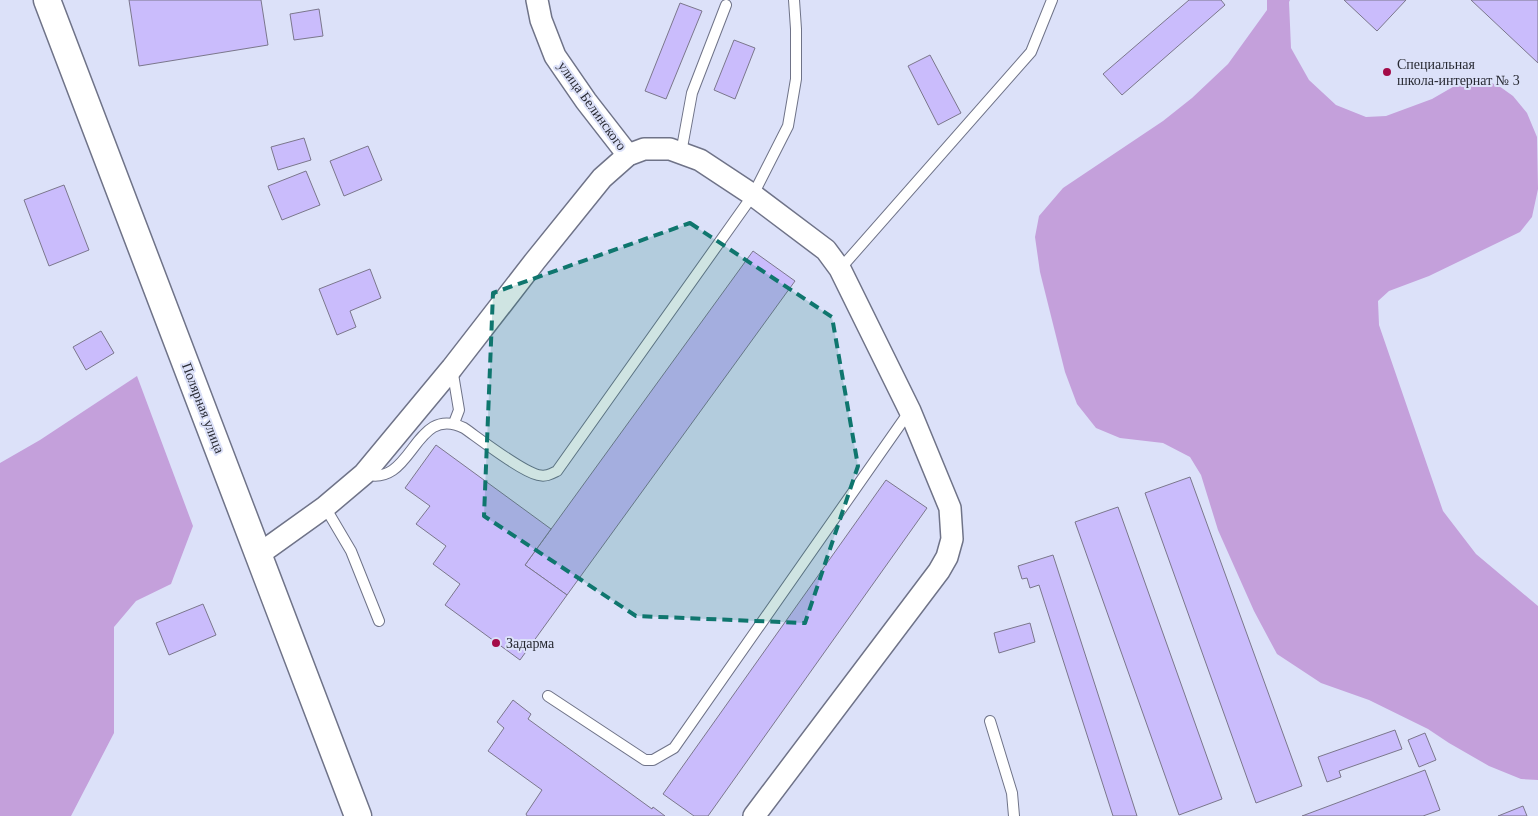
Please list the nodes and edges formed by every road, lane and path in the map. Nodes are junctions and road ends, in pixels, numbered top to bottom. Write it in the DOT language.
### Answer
graph roads {
  1 [pos="47,0"];
  2 [pos="537,0"];
  3 [pos="794,0"];
  4 [pos="1052,0"];
  5 [pos="726,5"];
  6 [pos="681,153"];
  7 [pos="628,155"];
  8 [pos="753,195"];
  9 [pos="840,269"];
  10 [pos="452,368"];
  11 [pos="910,411"];
  12 [pos="454,423"];
  13 [pos="364,474"];
  14 [pos="325,507"];
  15 [pos="258,555"];
  16 [pos="379,621"];
  17 [pos="548,696"];
  18 [pos="990,721"];
  19 [pos="358,816"];
  20 [pos="754,816"];
  21 [pos="1014,816"];
  1 -- 15 [label="street, Полярная улица"];
  2 -- 7 [label="street, улица Белинского"];
  3 -- 8 [label="lane"];
  4 -- 9 [label="lane"];
  5 -- 6 [label="lane"];
  6 -- 7 [label="street"];
  6 -- 8 [label="street"];
  7 -- 10 [label="street"];
  8 -- 9 [label="street"];
  8 -- 12 [label="lane"];
  9 -- 11 [label="street"];
  10 -- 12 [label="lane"];
  10 -- 13 [label="street"];
  11 -- 17 [label="lane"];
  11 -- 20 [label="street"];
  12 -- 13 [label="lane"];
  13 -- 14 [label="street"];
  14 -- 15 [label="street"];
  14 -- 16 [label="lane"];
  15 -- 19 [label="street, Полярная улица"];
  18 -- 21 [label="lane"];
}
